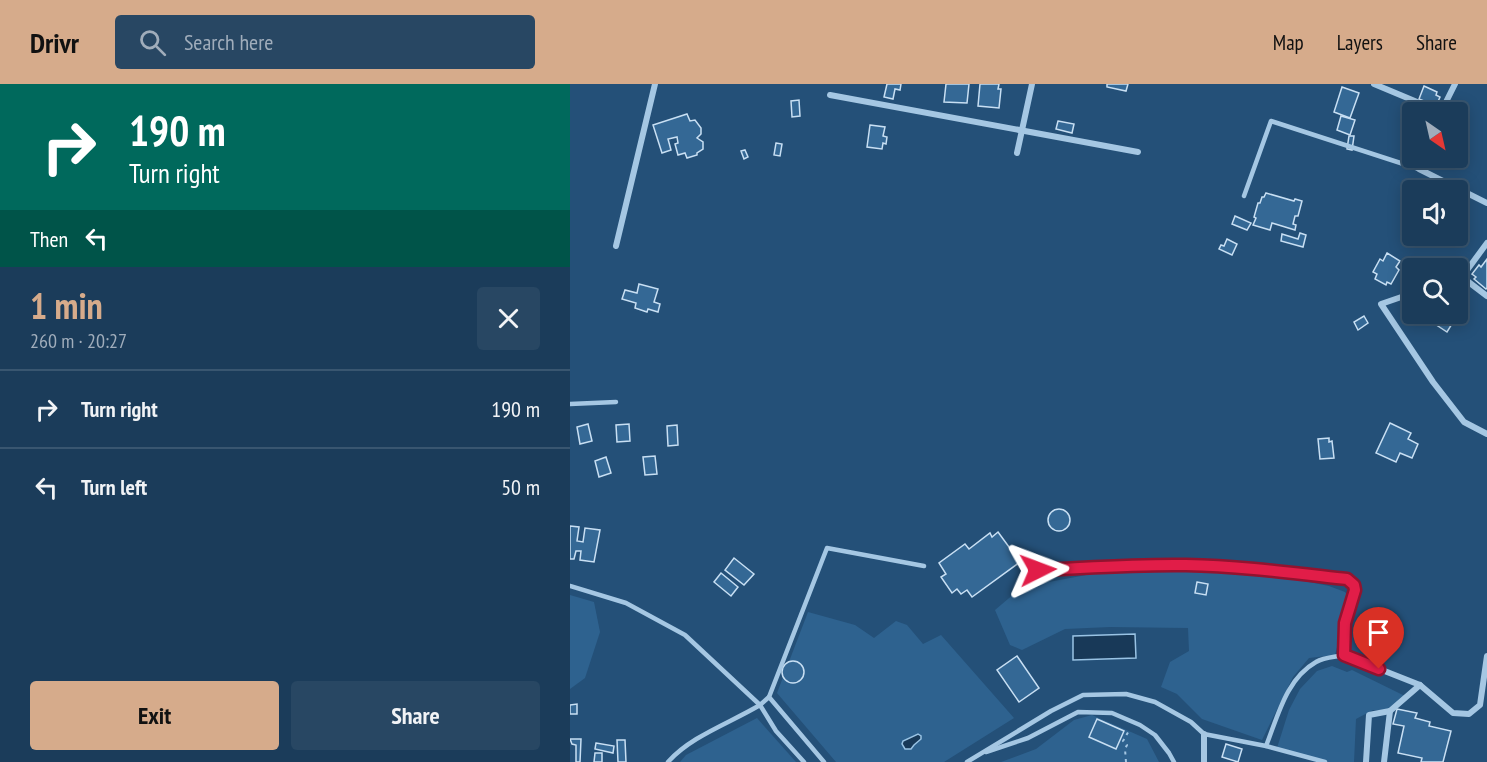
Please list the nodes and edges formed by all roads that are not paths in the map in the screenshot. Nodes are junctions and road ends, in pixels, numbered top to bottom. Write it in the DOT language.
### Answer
graph roads {
  1 [pos="655,84"];
  2 [pos="1032,84"];
  3 [pos="1374,84"];
  4 [pos="1455,84"];
  5 [pos="830,95"];
  6 [pos="1417,102"];
  7 [pos="1446,102"];
  8 [pos="1021,131"];
  9 [pos="1138,152"];
  10 [pos="1017,153"];
  11 [pos="1419,169"];
  12 [pos="1244,196"];
  13 [pos="1487,202"];
  14 [pos="1487,243"];
  15 [pos="616,246"];
  16 [pos="1468,268"];
  17 [pos="1468,283"];
  18 [pos="1487,296"];
  19 [pos="1402,297"];
  20 [pos="616,402"];
  21 [pos="570,404"];
  22 [pos="1487,434"];
  23 [pos="924,566"];
  24 [pos="1038,570"];
  25 [pos="570,586"];
  26 [pos="1344,655"];
  27 [pos="1487,656"];
  28 [pos="1420,685"];
  29 [pos="769,697"];
  30 [pos="760,705"];
  31 [pos="1390,711"];
  32 [pos="1204,734"];
  33 [pos="1266,746"];
  34 [pos="977,756"];
  35 [pos="668,762"];
  36 [pos="804,762"];
  37 [pos="824,762"];
  38 [pos="967,762"];
  39 [pos="1174,762"];
  40 [pos="1204,762"];
  41 [pos="1325,762"];
  42 [pos="1366,762"];
  43 [pos="1384,762"];
  1 -- 15 [label="street"];
  2 -- 8 [label="street"];
  3 -- 6 [label="street"];
  4 -- 7 [label="street"];
  5 -- 8 [label="street"];
  8 -- 9 [label="street"];
  8 -- 10 [label="street"];
  11 -- 12 [label="lane"];
  11 -- 13 [label="street"];
  14 -- 16 [label="street"];
  17 -- 18 [label="street"];
  19 -- 22 [label="street"];
  20 -- 21 [label="lane"];
  23 -- 29 [label="lane"];
  24 -- 26 [label="lane"];
  25 -- 30 [label="lane"];
  26 -- 28 [label="street"];
  26 -- 33 [label="lane"];
  27 -- 28 [label="street"];
  28 -- 31 [label="street"];
  29 -- 30 [label="lane"];
  29 -- 37 [label="lane"];
  30 -- 35 [label="lane"];
  30 -- 36 [label="lane"];
  31 -- 42 [label="street"];
  31 -- 43 [label="street"];
  32 -- 33 [label="lane"];
  32 -- 34 [label="lane"];
  32 -- 40 [label="street"];
  33 -- 41 [label="lane"];
  34 -- 38 [label="lane"];
  34 -- 39 [label="lane"];
}
